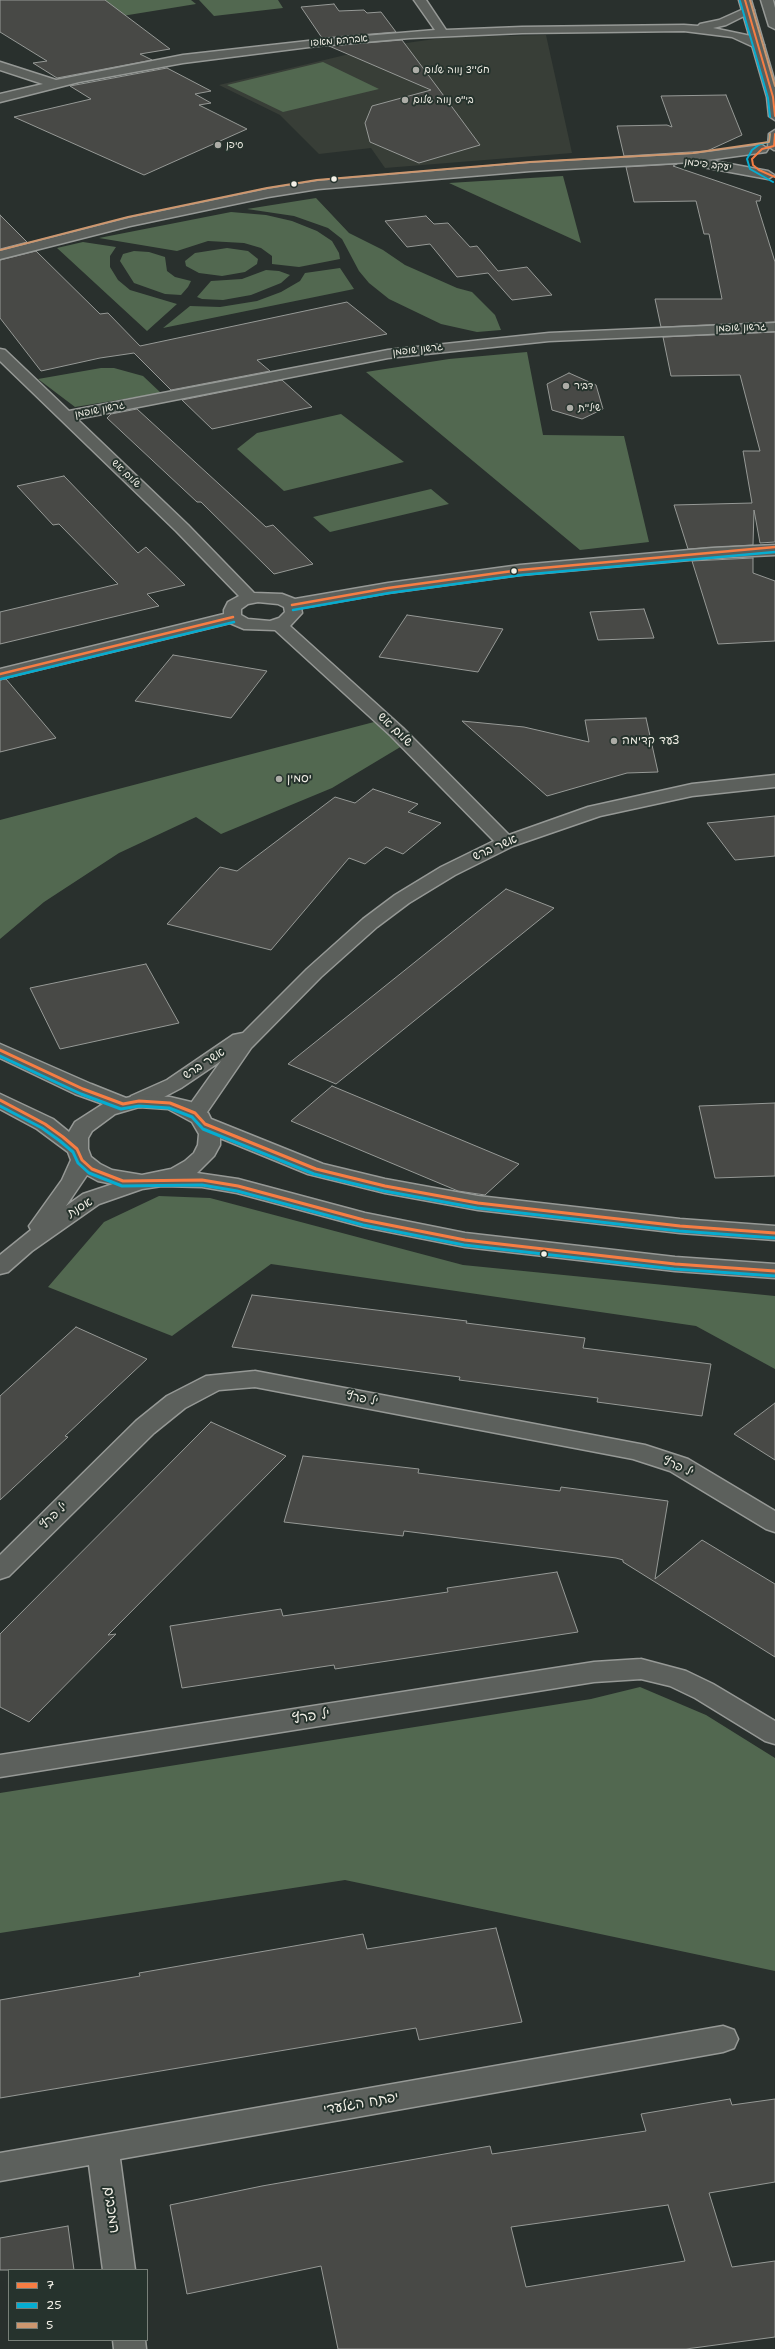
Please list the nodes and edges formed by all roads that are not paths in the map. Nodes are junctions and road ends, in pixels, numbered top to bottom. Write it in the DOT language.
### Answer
graph roads {
  1 [pos="420,0"];
  2 [pos="767,0"];
  3 [pos="746,5"];
  4 [pos="773,15"];
  5 [pos="775,26"];
  6 [pos="684,28"];
  7 [pos="443,34"];
  8 [pos="758,45"];
  9 [pos="0,66"];
  10 [pos="53,84"];
  11 [pos="0,98"];
  12 [pos="775,116"];
  13 [pos="772,144"];
  14 [pos="647,162"];
  15 [pos="771,176"];
  16 [pos="0,254"];
  17 [pos="775,327"];
  18 [pos="0,353"];
  19 [pos="67,416"];
  20 [pos="775,547"];
  21 [pos="755,550"];
  22 [pos="775,550"];
  23 [pos="250,598"];
  24 [pos="292,605"];
  25 [pos="233,617"];
  26 [pos="278,624"];
  27 [pos="0,674"];
  28 [pos="775,781"];
  29 [pos="506,842"];
  30 [pos="265,1020"];
  31 [pos="0,1050"];
  32 [pos="0,1100"];
  33 [pos="131,1103"];
  34 [pos="200,1119"];
  35 [pos="80,1155"];
  36 [pos="152,1181"];
  37 [pos="775,1233"];
  38 [pos="24,1246"];
  39 [pos="0,1268"];
  40 [pos="775,1271"];
  41 [pos="775,1523"];
  42 [pos="0,1570"];
  43 [pos="775,1734"];
  44 [pos="0,1766"];
  45 [pos="723,2039"];
  46 [pos="103,2150"];
  47 [pos="0,2167"];
  48 [pos="119,2269"];
  1 -- 7 [label="street"];
  2 -- 4 [label="street"];
  3 -- 6 [label="street, אברהם מאפו"];
  3 -- 8 [label="street"];
  4 -- 5 [label="street"];
  6 -- 7 [label="street, אברהם מאפו"];
  6 -- 8 [label="street, אברהם מאפו"];
  7 -- 10 [label="street, אברהם מאפו"];
  8 -- 12 [label="street"];
  9 -- 10 [label="street"];
  10 -- 11 [label="street, אברהם מאפו"];
  13 -- 14 [label="street, יעקב פיכמן"];
  13 -- 15 [label="street"];
  14 -- 15 [label="street, יעקב פיכמן"];
  14 -- 16 [label="street, יעקב פיכמן"];
  17 -- 19 [label="street, גרשון שופמן"];
  18 -- 19 [label="street, שלום אש"];
  19 -- 23 [label="street, שלום אש"];
  20 -- 21 [label="street"];
  21 -- 22 [label="street"];
  21 -- 24 [label="street"];
  23 -- 24 [label="street"];
  23 -- 25 [label="street"];
  24 -- 26 [label="street"];
  25 -- 26 [label="street"];
  25 -- 27 [label="street"];
  26 -- 29 [label="street, שלום אש"];
  28 -- 29 [label="street, אשר ברש"];
  29 -- 30 [label="street, אשר ברש"];
  30 -- 33 [label="street, אשר ברש"];
  30 -- 34 [label="street, אשר ברש"];
  31 -- 33 [label="street"];
  32 -- 35 [label="street"];
  33 -- 34 [label="street"];
  33 -- 35 [label="street"];
  34 -- 36 [label="street"];
  34 -- 37 [label="street"];
  35 -- 36 [label="street"];
  35 -- 38 [label="street, אסנת"];
  36 -- 38 [label="street, אסנת"];
  36 -- 40 [label="street"];
  38 -- 39 [label="street, אסנת"];
  41 -- 42 [label="street, יל פרץ"];
  43 -- 44 [label="street, יל פרץ"];
  45 -- 46 [label="street, יפתח הגלעדי"];
  46 -- 47 [label="street, יפתח הגלעדי"];
  46 -- 48 [label="street, המכבים"];
}
